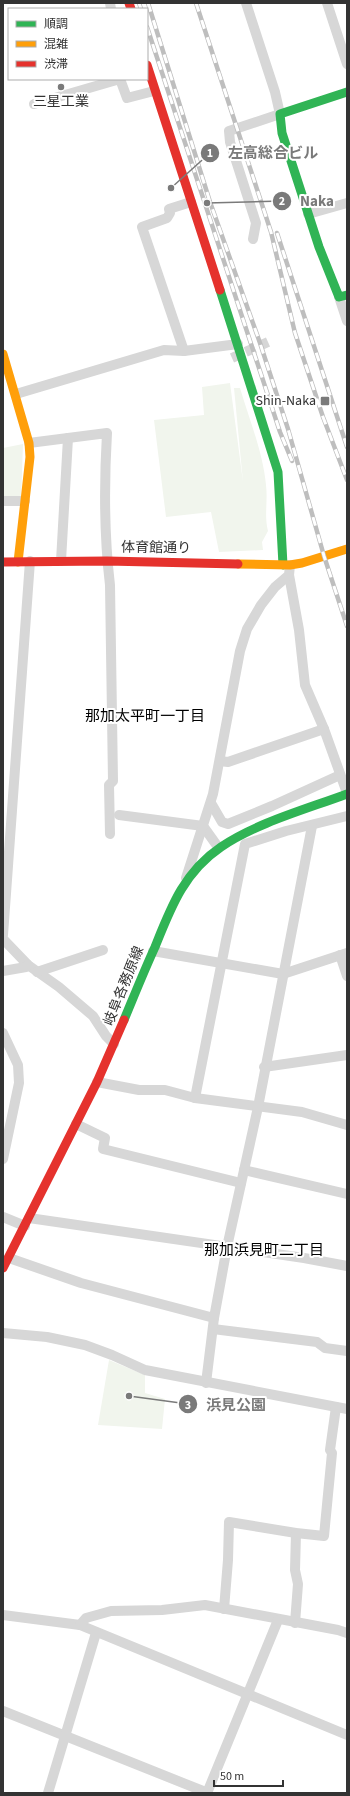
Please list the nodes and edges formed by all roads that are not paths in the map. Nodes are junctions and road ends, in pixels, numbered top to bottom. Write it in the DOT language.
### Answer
graph roads {
  1 [pos="246,3"];
  2 [pos="327,3"];
  3 [pos="347,64"];
  4 [pos="148,69"];
  5 [pos="117,80"];
  6 [pos="120,80"];
  7 [pos="154,91"];
  8 [pos="347,92"];
  9 [pos="34,104"];
  10 [pos="280,114"];
  11 [pos="191,202"];
  12 [pos="347,203"];
  13 [pos="308,214"];
  14 [pos="253,239"];
  15 [pos="343,296"];
  16 [pos="347,321"];
  17 [pos="238,344"];
  18 [pos="184,351"];
  19 [pos="3,354"];
  20 [pos="16,394"];
  21 [pos="68,438"];
  22 [pos="29,443"];
  23 [pos="3,501"];
  24 [pos="25,501"];
  25 [pos="347,549"];
  26 [pos="30,561"];
  27 [pos="107,561"];
  28 [pos="3,562"];
  29 [pos="18,562"];
  30 [pos="61,562"];
  31 [pos="286,565"];
  32 [pos="288,575"];
  33 [pos="324,729"];
  34 [pos="220,761"];
  35 [pos="340,775"];
  36 [pos="347,794"];
  37 [pos="211,803"];
  38 [pos="119,815"];
  39 [pos="347,816"];
  40 [pos="204,826"];
  41 [pos="312,826"];
  42 [pos="110,834"];
  43 [pos="218,847"];
  44 [pos="185,880"];
  45 [pos="3,935"];
  46 [pos="3,939"];
  47 [pos="103,950"];
  48 [pos="153,951"];
  49 [pos="344,954"];
  50 [pos="221,964"];
  51 [pos="28,965"];
  52 [pos="3,971"];
  53 [pos="38,972"];
  54 [pos="283,974"];
  55 [pos="347,976"];
  56 [pos="4,1038"];
  57 [pos="114,1044"];
  58 [pos="347,1055"];
  59 [pos="264,1067"];
  60 [pos="97,1082"];
  61 [pos="195,1098"];
  62 [pos="258,1106"];
  63 [pos="76,1124"];
  64 [pos="347,1125"];
  65 [pos="3,1159"];
  66 [pos="244,1170"];
  67 [pos="241,1183"];
  68 [pos="347,1194"];
  69 [pos="3,1217"];
  70 [pos="27,1222"];
  71 [pos="227,1247"];
  72 [pos="9,1258"];
  73 [pos="347,1266"];
  74 [pos="3,1268"];
  75 [pos="214,1318"];
  76 [pos="213,1329"];
  77 [pos="3,1334"];
  78 [pos="347,1351"];
  79 [pos="206,1382"];
  80 [pos="336,1407"];
  81 [pos="347,1409"];
  82 [pos="296,1533"];
  83 [pos="224,1609"];
  84 [pos="3,1615"];
  85 [pos="278,1620"];
  86 [pos="295,1623"];
  87 [pos="80,1625"];
  88 [pos="344,1630"];
  89 [pos="96,1633"];
  90 [pos="247,1694"];
  91 [pos="3,1710"];
  92 [pos="66,1734"];
  93 [pos="347,1735"];
  94 [pos="48,1793"];
  95 [pos="207,1793"];
  1 -- 10 [label="street"];
  2 -- 3 [label="street"];
  4 -- 7 [label="street"];
  5 -- 9 [label="street"];
  6 -- 7 [label="street"];
  7 -- 11 [label="street"];
  8 -- 10 [label="street"];
  10 -- 13 [label="street"];
  10 -- 14 [label="street"];
  11 -- 17 [label="street"];
  11 -- 18 [label="street"];
  12 -- 13 [label="street"];
  13 -- 15 [label="street"];
  15 -- 16 [label="street"];
  17 -- 18 [label="street"];
  17 -- 31 [label="street"];
  18 -- 20 [label="street"];
  19 -- 20 [label="street"];
  20 -- 22 [label="street"];
  21 -- 22 [label="street"];
  21 -- 27 [label="street"];
  21 -- 30 [label="street"];
  22 -- 24 [label="street"];
  23 -- 24 [label="street"];
  24 -- 29 [label="street"];
  25 -- 31 [label="street, 体育館通り"];
  26 -- 29 [label="street, 体育館通り"];
  26 -- 30 [label="street, 体育館通り"];
  26 -- 45 [label="street"];
  27 -- 30 [label="street, 体育館通り"];
  27 -- 31 [label="street, 体育館通り"];
  27 -- 42 [label="street"];
  28 -- 29 [label="street, 体育館通り"];
  31 -- 32 [label="street"];
  32 -- 33 [label="street"];
  32 -- 34 [label="street"];
  33 -- 34 [label="street"];
  33 -- 35 [label="street"];
  34 -- 37 [label="street"];
  35 -- 36 [label="street"];
  35 -- 37 [label="street"];
  36 -- 43 [label="street, 岐阜各務原線"];
  37 -- 40 [label="street"];
  38 -- 40 [label="street"];
  39 -- 41 [label="street"];
  40 -- 43 [label="street"];
  40 -- 44 [label="street"];
  41 -- 50 [label="street"];
  41 -- 54 [label="street"];
  43 -- 44 [label="street, 岐阜各務原線"];
  44 -- 48 [label="street, 岐阜各務原線"];
  46 -- 51 [label="street"];
  47 -- 53 [label="street"];
  48 -- 50 [label="street"];
  48 -- 57 [label="street, 岐阜各務原線"];
  49 -- 54 [label="street"];
  49 -- 55 [label="street"];
  50 -- 54 [label="street"];
  50 -- 61 [label="street"];
  51 -- 52 [label="street"];
  51 -- 53 [label="street"];
  53 -- 57 [label="street"];
  54 -- 59 [label="street"];
  56 -- 65 [label="street"];
  57 -- 60 [label="street, 岐阜各務原線"];
  58 -- 59 [label="street"];
  59 -- 62 [label="street"];
  60 -- 61 [label="street"];
  60 -- 63 [label="street, 岐阜各務原線"];
  61 -- 62 [label="street"];
  62 -- 64 [label="street"];
  62 -- 66 [label="street"];
  63 -- 67 [label="street"];
  63 -- 70 [label="street, 岐阜各務原線"];
  66 -- 67 [label="street"];
  66 -- 68 [label="street"];
  67 -- 71 [label="street"];
  69 -- 70 [label="street"];
  70 -- 71 [label="street"];
  70 -- 72 [label="street, 岐阜各務原線"];
  71 -- 73 [label="street"];
  71 -- 75 [label="street"];
  72 -- 74 [label="street, 岐阜各務原線"];
  72 -- 75 [label="street"];
  75 -- 76 [label="street"];
  76 -- 78 [label="street"];
  76 -- 79 [label="street"];
  77 -- 79 [label="street"];
  79 -- 80 [label="street"];
  80 -- 81 [label="street"];
  80 -- 82 [label="street"];
  82 -- 83 [label="street"];
  82 -- 86 [label="street"];
  83 -- 85 [label="street"];
  83 -- 87 [label="street"];
  84 -- 87 [label="street"];
  85 -- 86 [label="street"];
  85 -- 90 [label="street"];
  86 -- 88 [label="street"];
  87 -- 89 [label="street"];
  89 -- 90 [label="street"];
  89 -- 92 [label="street"];
  90 -- 93 [label="street"];
  90 -- 95 [label="street"];
  91 -- 92 [label="street"];
  92 -- 94 [label="street"];
  92 -- 95 [label="street"];
}
